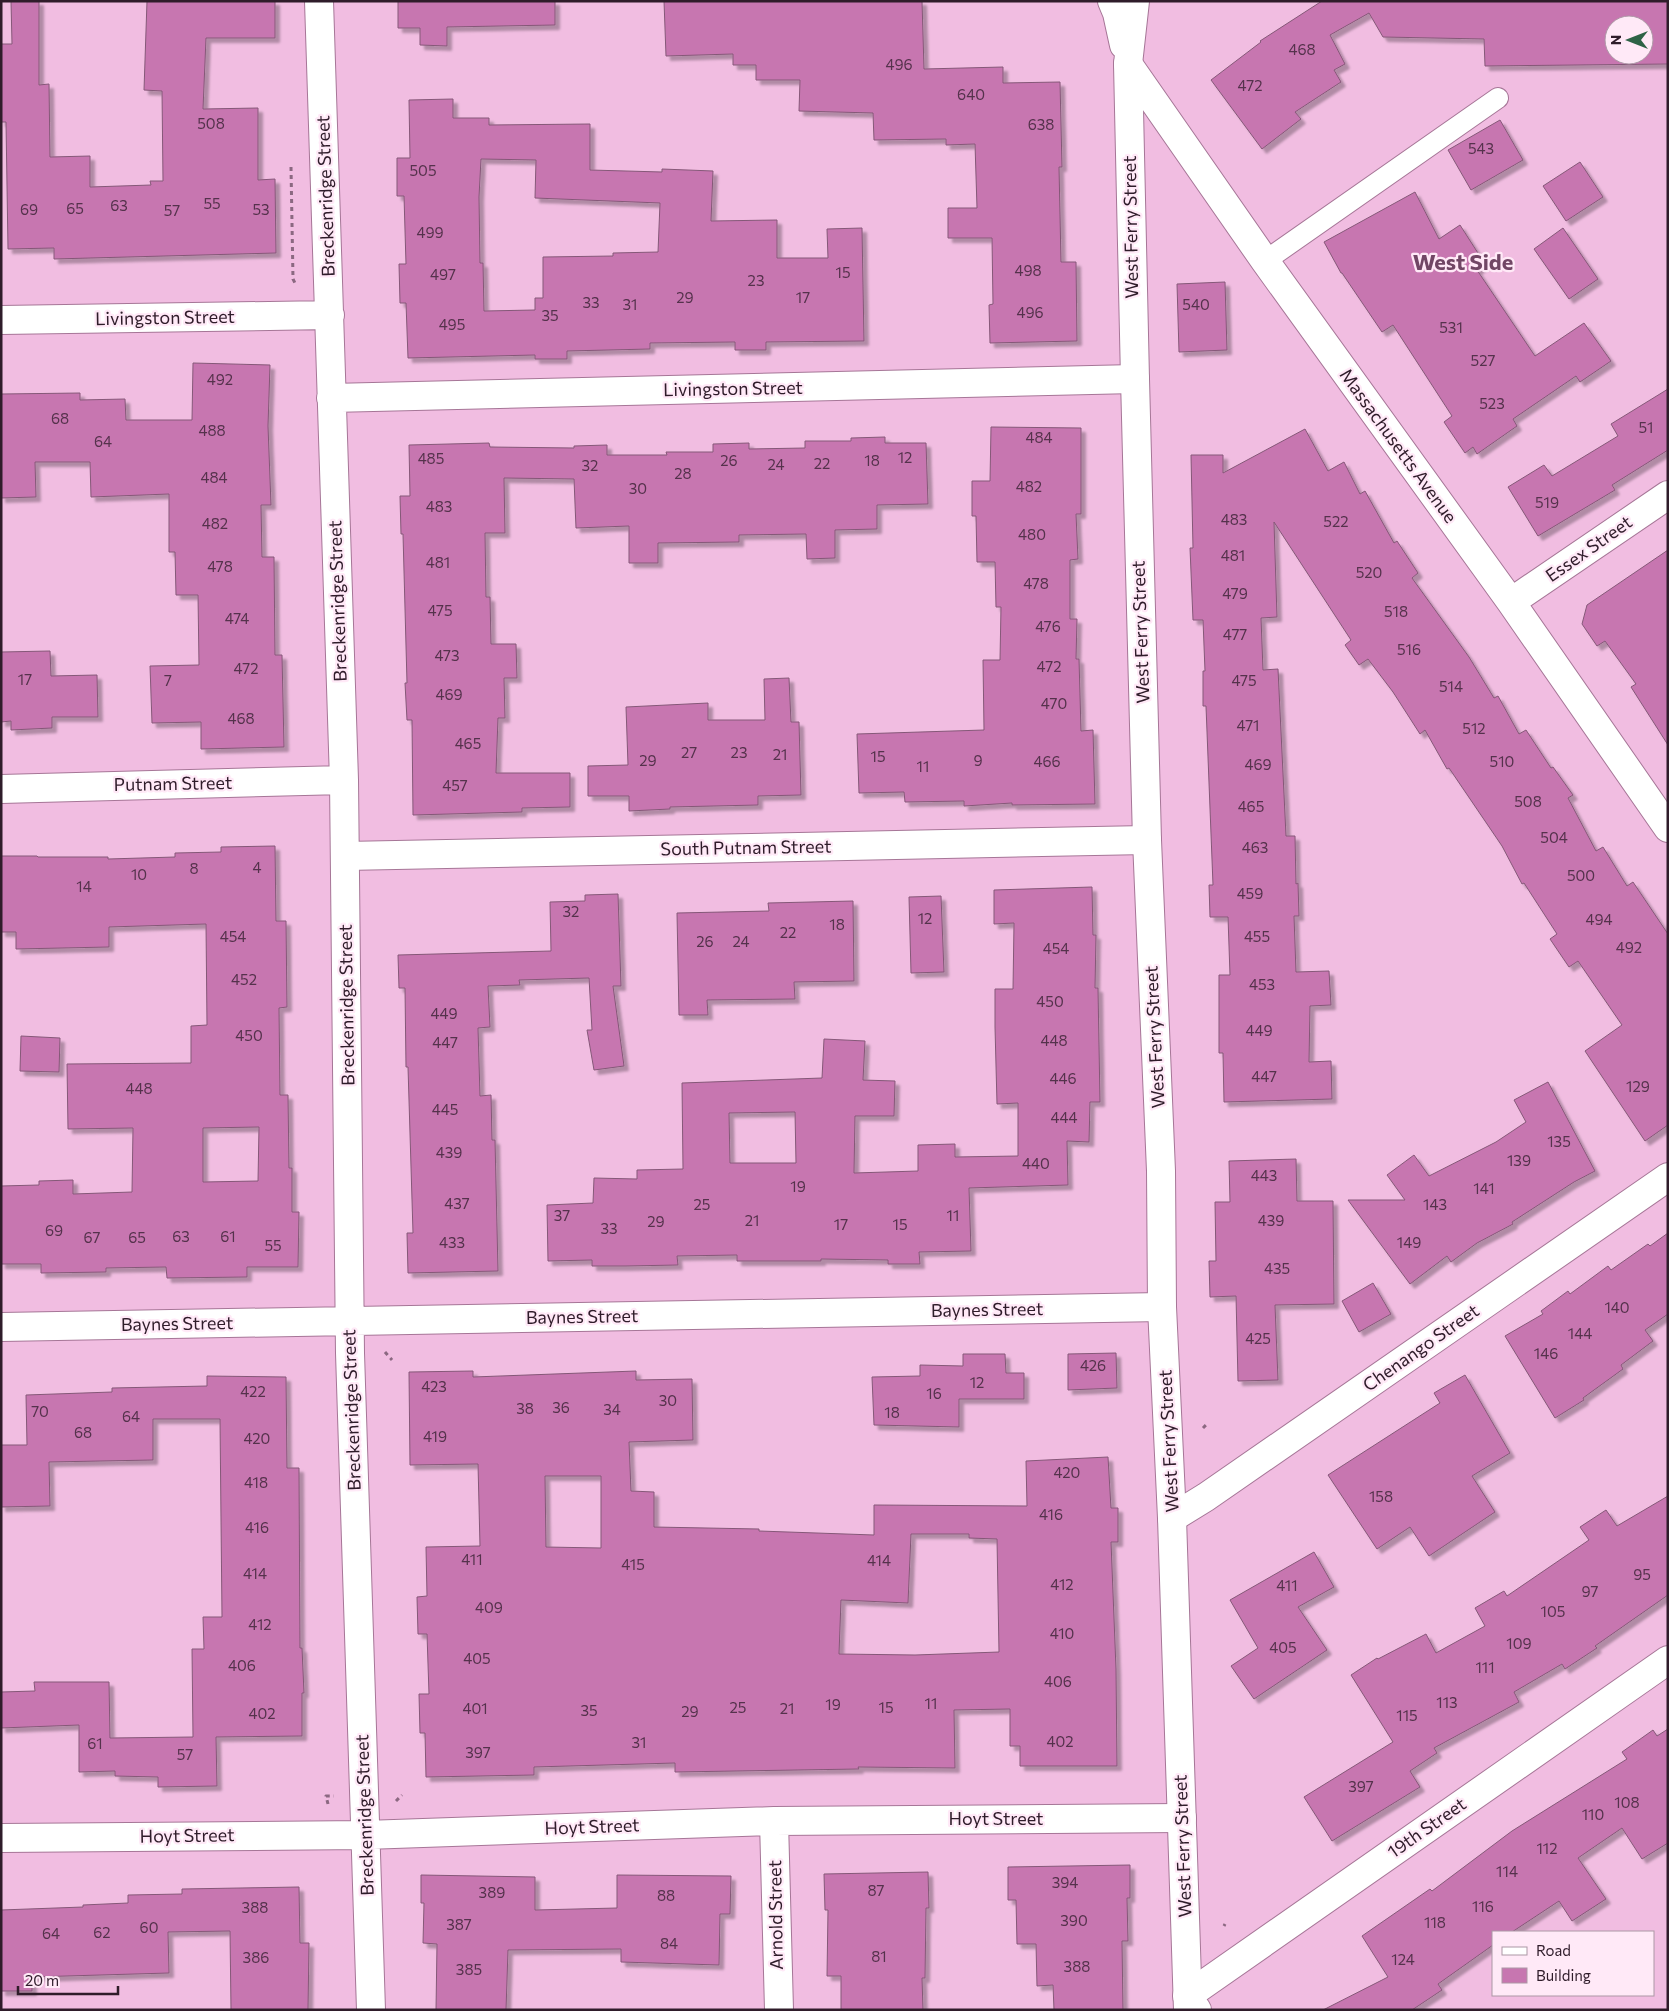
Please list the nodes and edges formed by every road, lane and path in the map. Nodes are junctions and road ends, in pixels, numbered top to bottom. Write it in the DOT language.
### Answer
graph roads {
  1 [pos="319,1"];
  2 [pos="1112,1"];
  3 [pos="1135,1"];
  4 [pos="1128,64"];
  5 [pos="1498,98"];
  6 [pos="1265,261"];
  7 [pos="330,315"];
  8 [pos="1,320"];
  9 [pos="1135,379"];
  10 [pos="331,398"];
  11 [pos="1668,495"];
  12 [pos="1511,602"];
  13 [pos="344,780"];
  14 [pos="1,789"];
  15 [pos="1668,828"];
  16 [pos="1147,840"];
  17 [pos="345,856"];
  18 [pos="1668,1177"];
  19 [pos="1162,1307"];
  20 [pos="350,1321"];
  21 [pos="1,1327"];
  22 [pos="385,1352"];
  23 [pos="392,1360"];
  24 [pos="1172,1518"];
  25 [pos="1668,1660"];
  26 [pos="402,1795"];
  27 [pos="326,1796"];
  28 [pos="396,1802"];
  29 [pos="328,1805"];
  30 [pos="1182,1818"];
  31 [pos="774,1821"];
  32 [pos="365,1835"];
  33 [pos="1,1838"];
  34 [pos="1191,2005"];
  35 [pos="371,2010"];
  36 [pos="778,2010"];
  1 -- 7 [label="street, Breckenridge Street"];
  2 -- 4 [label="street, West Ferry Street"];
  3 -- 4 [label="street, West Ferry Street"];
  4 -- 6 [label="street, Massachusetts Avenue"];
  4 -- 9 [label="street, West Ferry Street"];
  5 -- 6 [label="lane"];
  6 -- 12 [label="street, Massachusetts Avenue"];
  7 -- 8 [label="street, Livingston Street"];
  7 -- 10 [label="street, Breckenridge Street"];
  9 -- 10 [label="street, Livingston Street"];
  9 -- 16 [label="street, West Ferry Street"];
  10 -- 13 [label="street, Breckenridge Street"];
  11 -- 12 [label="street, Essex Street"];
  12 -- 15 [label="street, Massachusetts Avenue"];
  13 -- 14 [label="street, Putnam Street"];
  13 -- 17 [label="street, Breckenridge Street"];
  16 -- 17 [label="street, South Putnam Street"];
  16 -- 19 [label="street, West Ferry Street"];
  17 -- 20 [label="street, Breckenridge Street"];
  18 -- 24 [label="street, Chenango Street"];
  19 -- 20 [label="street, Baynes Street"];
  19 -- 24 [label="street, West Ferry Street"];
  20 -- 21 [label="street, Baynes Street"];
  20 -- 32 [label="street, Breckenridge Street"];
  22 -- 23 [label="path"];
  24 -- 30 [label="street, West Ferry Street"];
  25 -- 34 [label="street, 19th Street"];
  26 -- 28 [label="path"];
  27 -- 29 [label="path"];
  30 -- 31 [label="street, Hoyt Street"];
  30 -- 34 [label="street, West Ferry Street"];
  31 -- 32 [label="street, Hoyt Street"];
  31 -- 36 [label="street, Arnold Street"];
  32 -- 33 [label="street, Hoyt Street"];
  32 -- 35 [label="street, Breckenridge Street"];
}
